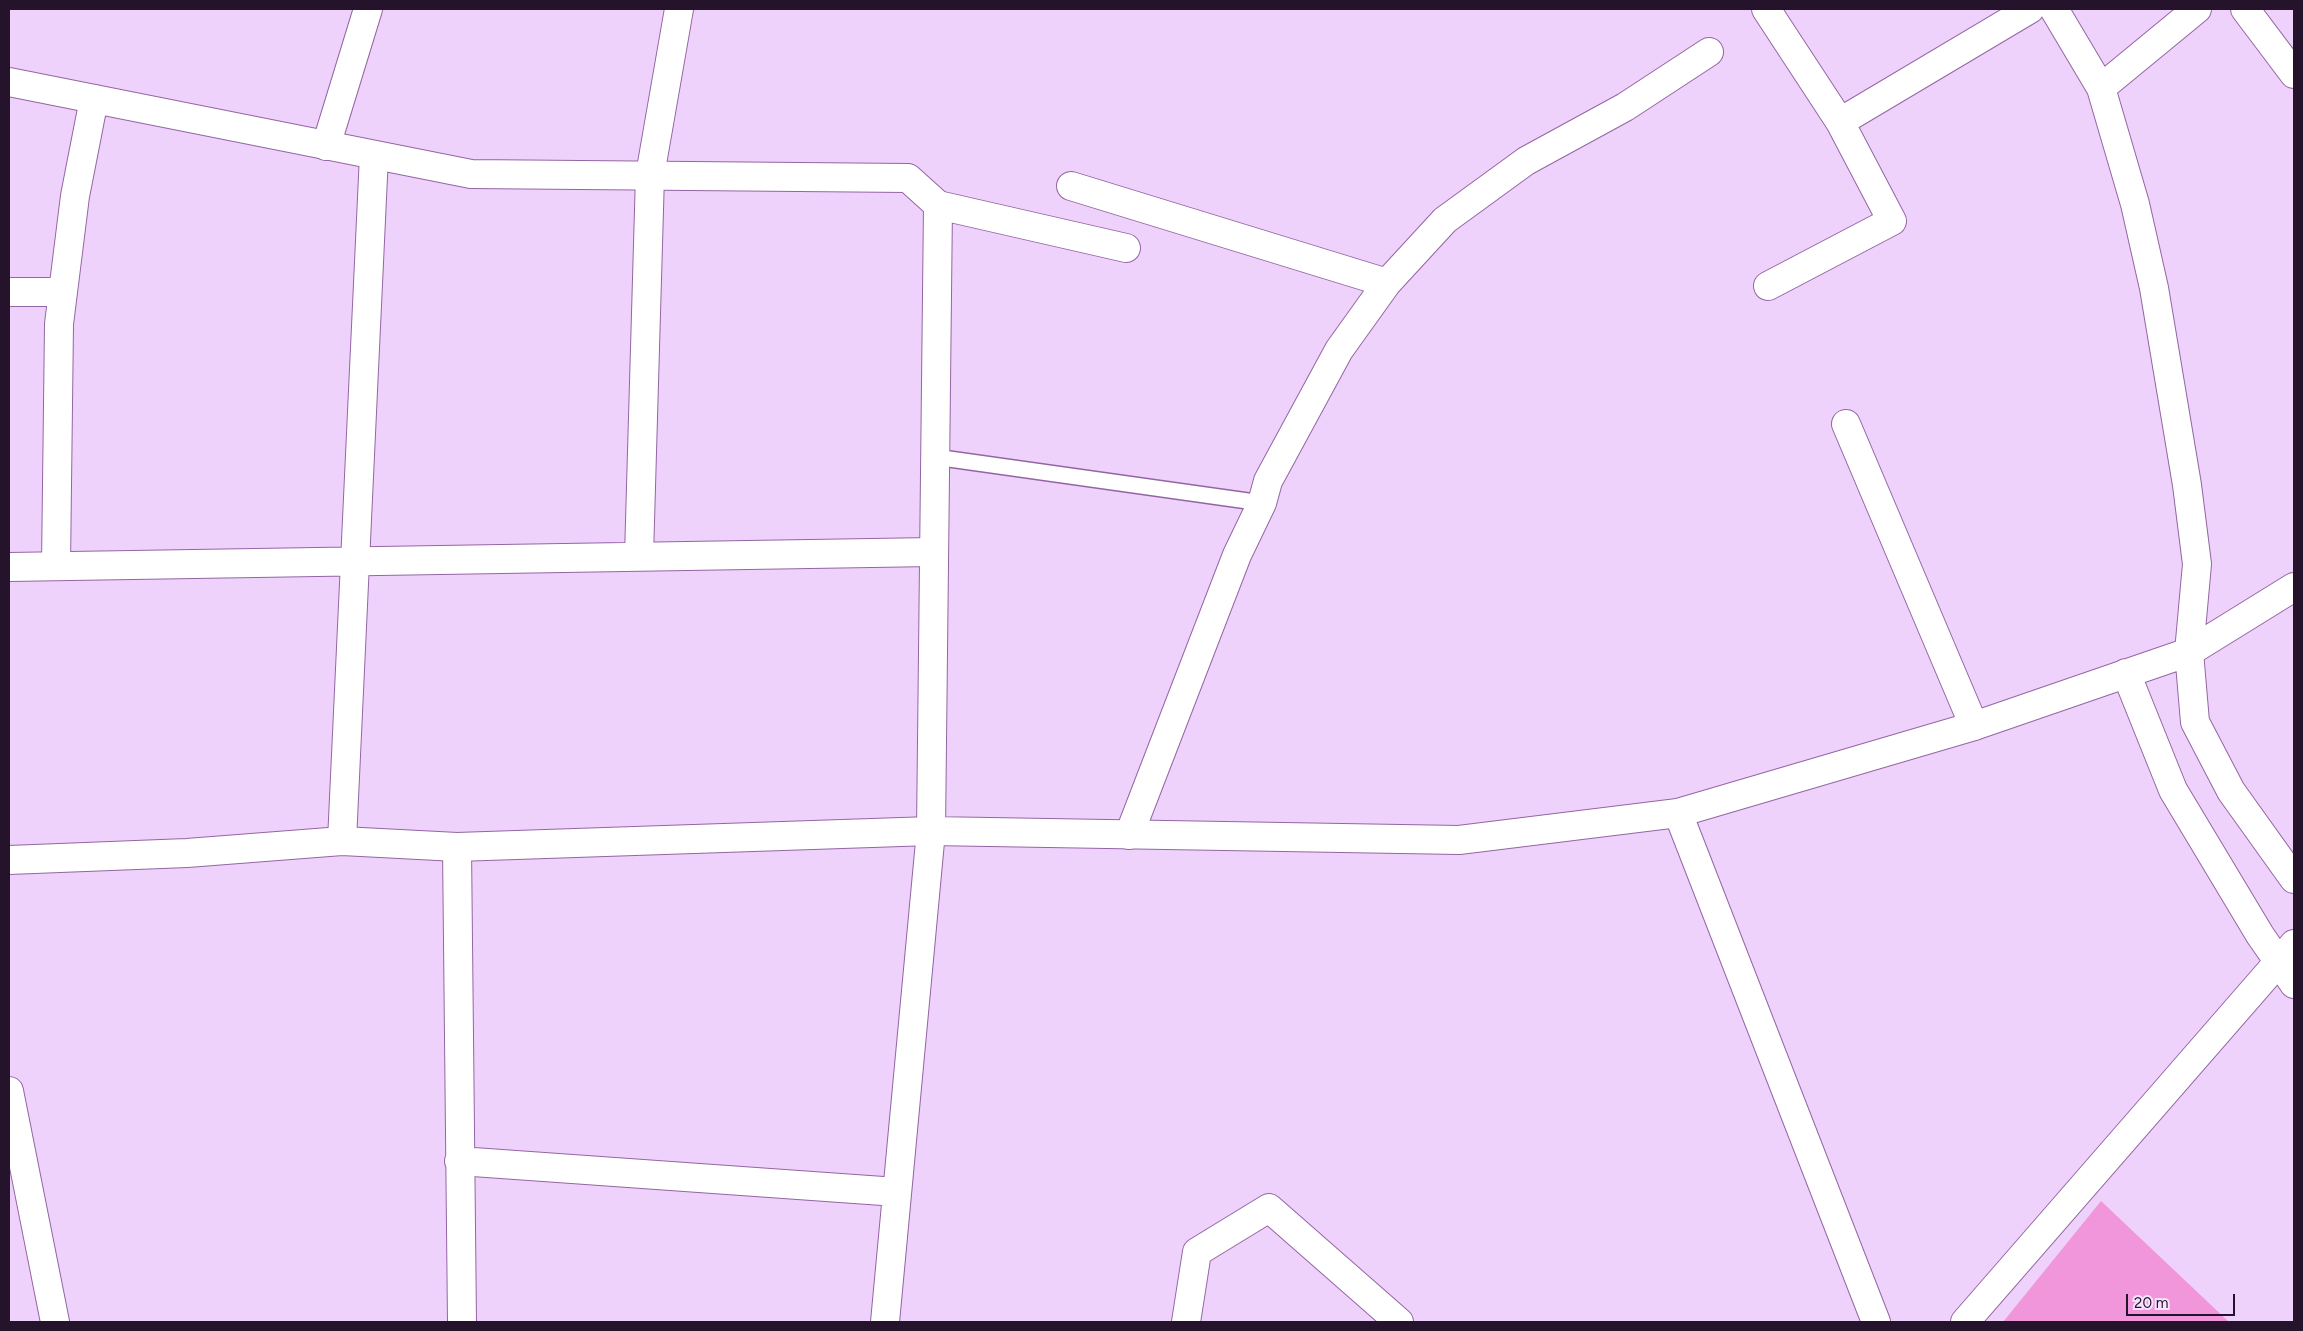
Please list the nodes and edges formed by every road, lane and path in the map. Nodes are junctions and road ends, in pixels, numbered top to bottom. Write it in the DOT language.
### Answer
graph roads {
  1 [pos="368,9"];
  2 [pos="679,9"];
  3 [pos="1766,9"];
  4 [pos="2030,9"];
  5 [pos="2054,9"];
  6 [pos="2197,9"];
  7 [pos="2245,9"];
  8 [pos="1709,52"];
  9 [pos="2294,74"];
  10 [pos="9,82"];
  11 [pos="2101,88"];
  12 [pos="94,99"];
  13 [pos="1840,122"];
  14 [pos="326,146"];
  15 [pos="374,155"];
  16 [pos="650,175"];
  17 [pos="1071,186"];
  18 [pos="938,205"];
  19 [pos="1126,248"];
  20 [pos="1387,283"];
  21 [pos="1768,286"];
  22 [pos="9,292"];
  23 [pos="63,292"];
  24 [pos="1846,424"];
  25 [pos="935,457"];
  26 [pos="1262,502"];
  27 [pos="933,552"];
  28 [pos="639,556"];
  29 [pos="355,561"];
  30 [pos="56,566"];
  31 [pos="9,567"];
  32 [pos="2294,587"];
  33 [pos="2189,652"];
  34 [pos="2126,674"];
  35 [pos="1974,726"];
  36 [pos="1678,813"];
  37 [pos="931,831"];
  38 [pos="1129,834"];
  39 [pos="342,841"];
  40 [pos="457,847"];
  41 [pos="9,860"];
  42 [pos="2294,879"];
  43 [pos="2286,953"];
  44 [pos="2294,984"];
  45 [pos="9,1091"];
  46 [pos="459,1161"];
  47 [pos="897,1192"];
  48 [pos="42,1258"];
  49 [pos="55,1322"];
  50 [pos="63,1322"];
  51 [pos="462,1322"];
  52 [pos="885,1322"];
  53 [pos="1186,1322"];
  54 [pos="1399,1322"];
  55 [pos="1876,1322"];
  56 [pos="1964,1322"];
  1 -- 14 [label="street"];
  2 -- 16 [label="street"];
  3 -- 13 [label="street"];
  4 -- 13 [label="street"];
  5 -- 11 [label="street"];
  6 -- 11 [label="street"];
  7 -- 9 [label="street"];
  8 -- 20 [label="street"];
  10 -- 12 [label="street"];
  11 -- 33 [label="street"];
  12 -- 14 [label="street"];
  12 -- 23 [label="street"];
  13 -- 21 [label="street"];
  14 -- 15 [label="street"];
  15 -- 16 [label="street"];
  15 -- 29 [label="street"];
  16 -- 18 [label="street"];
  16 -- 28 [label="street"];
  17 -- 20 [label="street"];
  18 -- 19 [label="street"];
  18 -- 25 [label="street"];
  20 -- 26 [label="street"];
  22 -- 23 [label="street"];
  23 -- 30 [label="street"];
  24 -- 35 [label="street"];
  25 -- 26 [label="lane"];
  25 -- 27 [label="street"];
  26 -- 38 [label="street"];
  27 -- 28 [label="street"];
  27 -- 37 [label="street"];
  28 -- 29 [label="street"];
  29 -- 30 [label="street"];
  29 -- 39 [label="street"];
  30 -- 31 [label="street"];
  32 -- 33 [label="street"];
  33 -- 34 [label="street"];
  33 -- 42 [label="street"];
  34 -- 35 [label="street"];
  34 -- 43 [label="street"];
  35 -- 36 [label="street"];
  36 -- 38 [label="street"];
  36 -- 55 [label="street"];
  37 -- 38 [label="street"];
  37 -- 40 [label="street"];
  37 -- 47 [label="street"];
  39 -- 40 [label="street"];
  39 -- 41 [label="street"];
  40 -- 46 [label="street"];
  43 -- 44 [label="street"];
  43 -- 56 [label="street"];
  45 -- 48 [label="street"];
  46 -- 47 [label="street"];
  46 -- 51 [label="street"];
  47 -- 52 [label="street"];
  48 -- 49 [label="street"];
  48 -- 50 [label="street"];
  53 -- 54 [label="street"];
}
